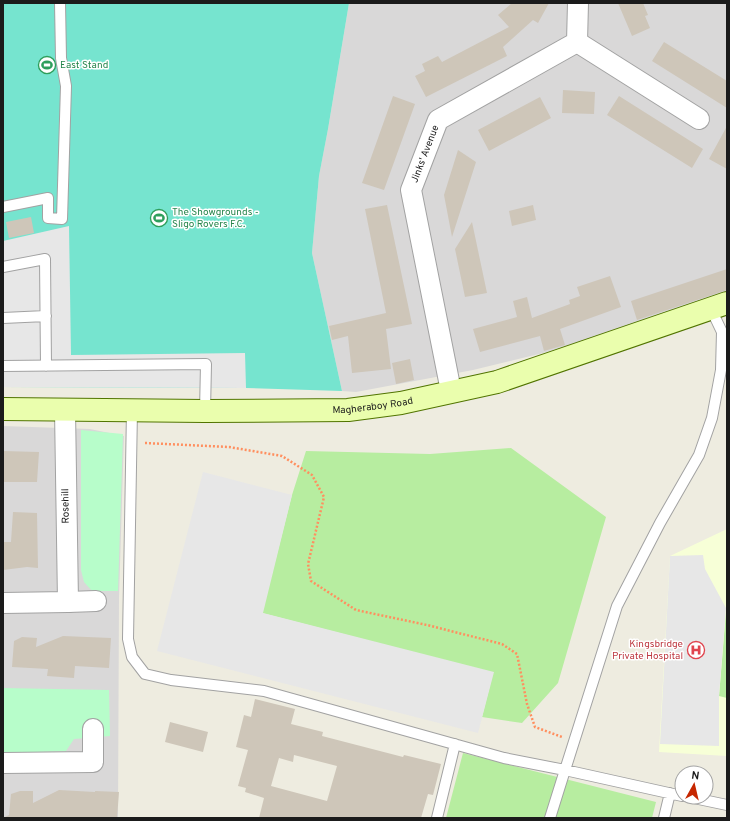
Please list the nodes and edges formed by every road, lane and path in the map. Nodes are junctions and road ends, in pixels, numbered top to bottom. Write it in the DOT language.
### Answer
graph roads {
  1 [pos="60,3"];
  2 [pos="578,3"];
  3 [pos="577,42"];
  4 [pos="699,119"];
  5 [pos="3,207"];
  6 [pos="3,267"];
  7 [pos="719,306"];
  8 [pos="46,316"];
  9 [pos="3,318"];
  10 [pos="3,366"];
  11 [pos="46,366"];
  12 [pos="452,391"];
  13 [pos="3,410"];
  14 [pos="65,410"];
  15 [pos="132,410"];
  16 [pos="204,411"];
  17 [pos="132,442"];
  18 [pos="96,601"];
  19 [pos="68,602"];
  20 [pos="3,603"];
  21 [pos="93,729"];
  22 [pos="574,741"];
  23 [pos="455,744"];
  24 [pos="3,763"];
  25 [pos="565,770"];
  26 [pos="670,793"];
  27 [pos="674,794"];
  28 [pos="714,802"];
  29 [pos="727,805"];
  30 [pos="437,818"];
  31 [pos="550,818"];
  32 [pos="664,818"];
  1 -- 5 [label="lane"];
  2 -- 3 [label="street"];
  3 -- 4 [label="street"];
  3 -- 12 [label="street, Jinks' Avenue"];
  6 -- 8 [label="lane"];
  7 -- 12 [label="street, Magheraboy Road"];
  7 -- 22 [label="lane"];
  8 -- 9 [label="lane"];
  8 -- 11 [label="lane"];
  10 -- 11 [label="lane"];
  11 -- 16 [label="lane"];
  12 -- 16 [label="street, Magheraboy Road"];
  13 -- 14 [label="street, Magheraboy Road"];
  14 -- 15 [label="street, Magheraboy Road"];
  14 -- 19 [label="street, Rosehill"];
  15 -- 16 [label="street, Magheraboy Road"];
  15 -- 17 [label="lane"];
  17 -- 22 [label="path"];
  17 -- 23 [label="lane"];
  18 -- 19 [label="street"];
  19 -- 20 [label="street"];
  21 -- 24 [label="street"];
  22 -- 25 [label="lane"];
  23 -- 25 [label="lane"];
  23 -- 30 [label="lane"];
  25 -- 26 [label="lane"];
  25 -- 31 [label="lane"];
  26 -- 27 [label="lane"];
  26 -- 32 [label="lane"];
  28 -- 29 [label="lane"];
}
